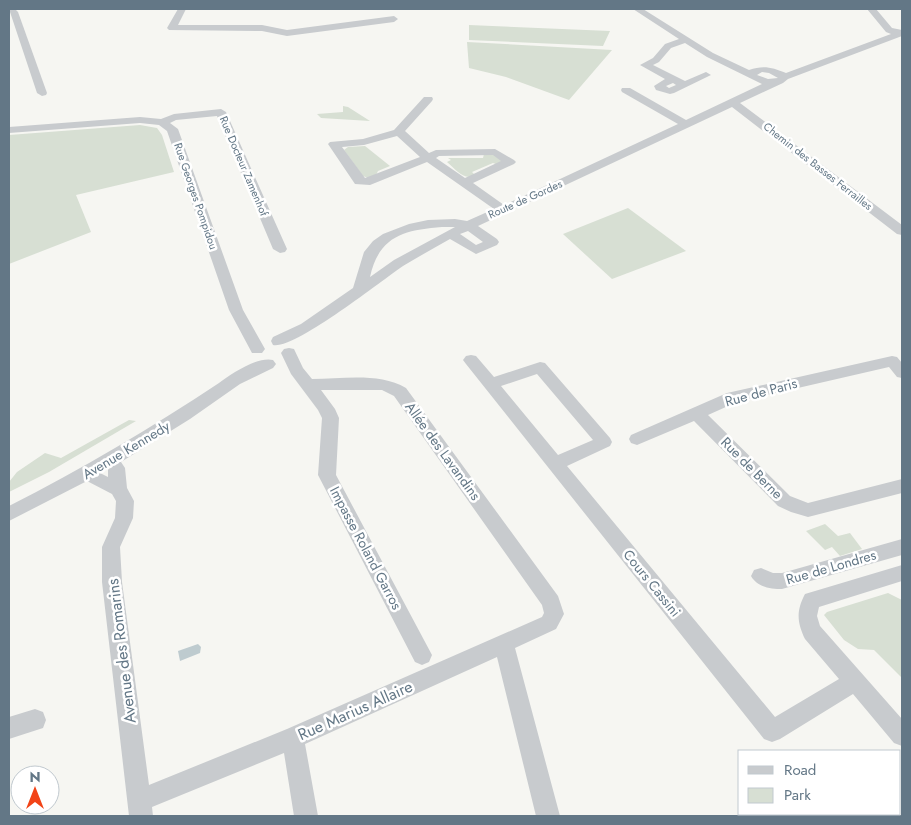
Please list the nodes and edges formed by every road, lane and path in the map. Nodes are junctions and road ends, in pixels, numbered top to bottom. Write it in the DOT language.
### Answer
graph roads {
  1 [pos="10,9"];
  2 [pos="182,9"];
  3 [pos="637,9"];
  4 [pos="871,9"];
  5 [pos="394,19"];
  6 [pos="900,34"];
  7 [pos="686,40"];
  8 [pos="771,70"];
  9 [pos="806,70"];
  10 [pos="754,74"];
  11 [pos="706,75"];
  12 [pos="783,77"];
  13 [pos="672,80"];
  14 [pos="773,83"];
  15 [pos="684,85"];
  16 [pos="626,90"];
  17 [pos="755,90"];
  18 [pos="42,93"];
  19 [pos="428,99"];
  20 [pos="732,102"];
  21 [pos="162,122"];
  22 [pos="685,124"];
  23 [pos="9,130"];
  24 [pos="399,132"];
  25 [pos="428,158"];
  26 [pos="463,183"];
  27 [pos="502,209"];
  28 [pos="466,225"];
  29 [pos="902,231"];
  30 [pos="450,234"];
  31 [pos="280,249"];
  32 [pos="360,289"];
  33 [pos="273,352"];
  34 [pos="471,360"];
  35 [pos="897,367"];
  36 [pos="491,384"];
  37 [pos="308,385"];
  38 [pos="697,414"];
  39 [pos="637,439"];
  40 [pos="110,461"];
  41 [pos="555,464"];
  42 [pos="90,473"];
  43 [pos="902,486"];
  44 [pos="118,489"];
  45 [pos="9,514"];
  46 [pos="902,547"];
  47 [pos="901,575"];
  48 [pos="761,576"];
  49 [pos="551,602"];
  50 [pos="504,645"];
  51 [pos="422,655"];
  52 [pos="854,682"];
  53 [pos="35,720"];
  54 [pos="9,728"];
  55 [pos="902,735"];
  56 [pos="293,738"];
  57 [pos="140,809"];
  58 [pos="306,816"];
  59 [pos="548,816"];
  1 -- 18 [label="street"];
  2 -- 5 [label="street"];
  3 -- 7 [label="street"];
  4 -- 6 [label="street"];
  6 -- 9 [label="street"];
  7 -- 10 [label="street"];
  7 -- 13 [label="street"];
  8 -- 9 [label="street"];
  8 -- 10 [label="street"];
  8 -- 12 [label="street"];
  9 -- 12 [label="street"];
  10 -- 14 [label="street"];
  10 -- 17 [label="street"];
  11 -- 15 [label="street"];
  12 -- 14 [label="street"];
  13 -- 15 [label="street"];
  13 -- 15 [label="street"];
  14 -- 17 [label="street, Route de Gordes"];
  16 -- 22 [label="street"];
  17 -- 20 [label="street, Route de Gordes"];
  19 -- 24 [label="street"];
  20 -- 22 [label="street, Route de Gordes"];
  20 -- 29 [label="street, Chemin des Basses Ferrailles"];
  21 -- 23 [label="street"];
  21 -- 31 [label="street, Rue Docteur Zamenhof"];
  21 -- 33 [label="street, Rue Georges Pompidou"];
  22 -- 27 [label="street, Route de Gordes"];
  24 -- 25 [label="street"];
  24 -- 25 [label="street"];
  25 -- 26 [label="street"];
  25 -- 26 [label="street"];
  26 -- 27 [label="street"];
  27 -- 28 [label="street, Route de Gordes"];
  28 -- 30 [label="street, Route de Gordes"];
  28 -- 30 [label="street"];
  28 -- 32 [label="street"];
  30 -- 32 [label="street, Route de Gordes"];
  32 -- 33 [label="street, Route de Gordes"];
  33 -- 37 [label="street"];
  33 -- 40 [label="street, Avenue Kennedy"];
  34 -- 36 [label="street, Cours Cassini"];
  35 -- 38 [label="street, Rue de Paris"];
  36 -- 41 [label="street, Cours Cassini"];
  36 -- 41 [label="street"];
  37 -- 49 [label="street, Allée des Lavandins"];
  37 -- 51 [label="street, Impasse Roland Garros"];
  38 -- 39 [label="street, Rue de Paris"];
  38 -- 43 [label="street, Rue de Berne"];
  40 -- 42 [label="street, Avenue Kennedy"];
  40 -- 44 [label="street, Avenue des Romarins"];
  41 -- 52 [label="street, Cours Cassini"];
  42 -- 44 [label="street"];
  42 -- 45 [label="street, Avenue Kennedy"];
  44 -- 57 [label="street, Avenue des Romarins"];
  46 -- 48 [label="street, Rue de Londres"];
  47 -- 52 [label="street"];
  49 -- 50 [label="street, Rue Marius Allaire"];
  50 -- 56 [label="street, Rue Marius Allaire"];
  50 -- 59 [label="street"];
  52 -- 55 [label="street"];
  53 -- 54 [label="street"];
  56 -- 57 [label="street, Rue Marius Allaire"];
  56 -- 58 [label="street"];
}
